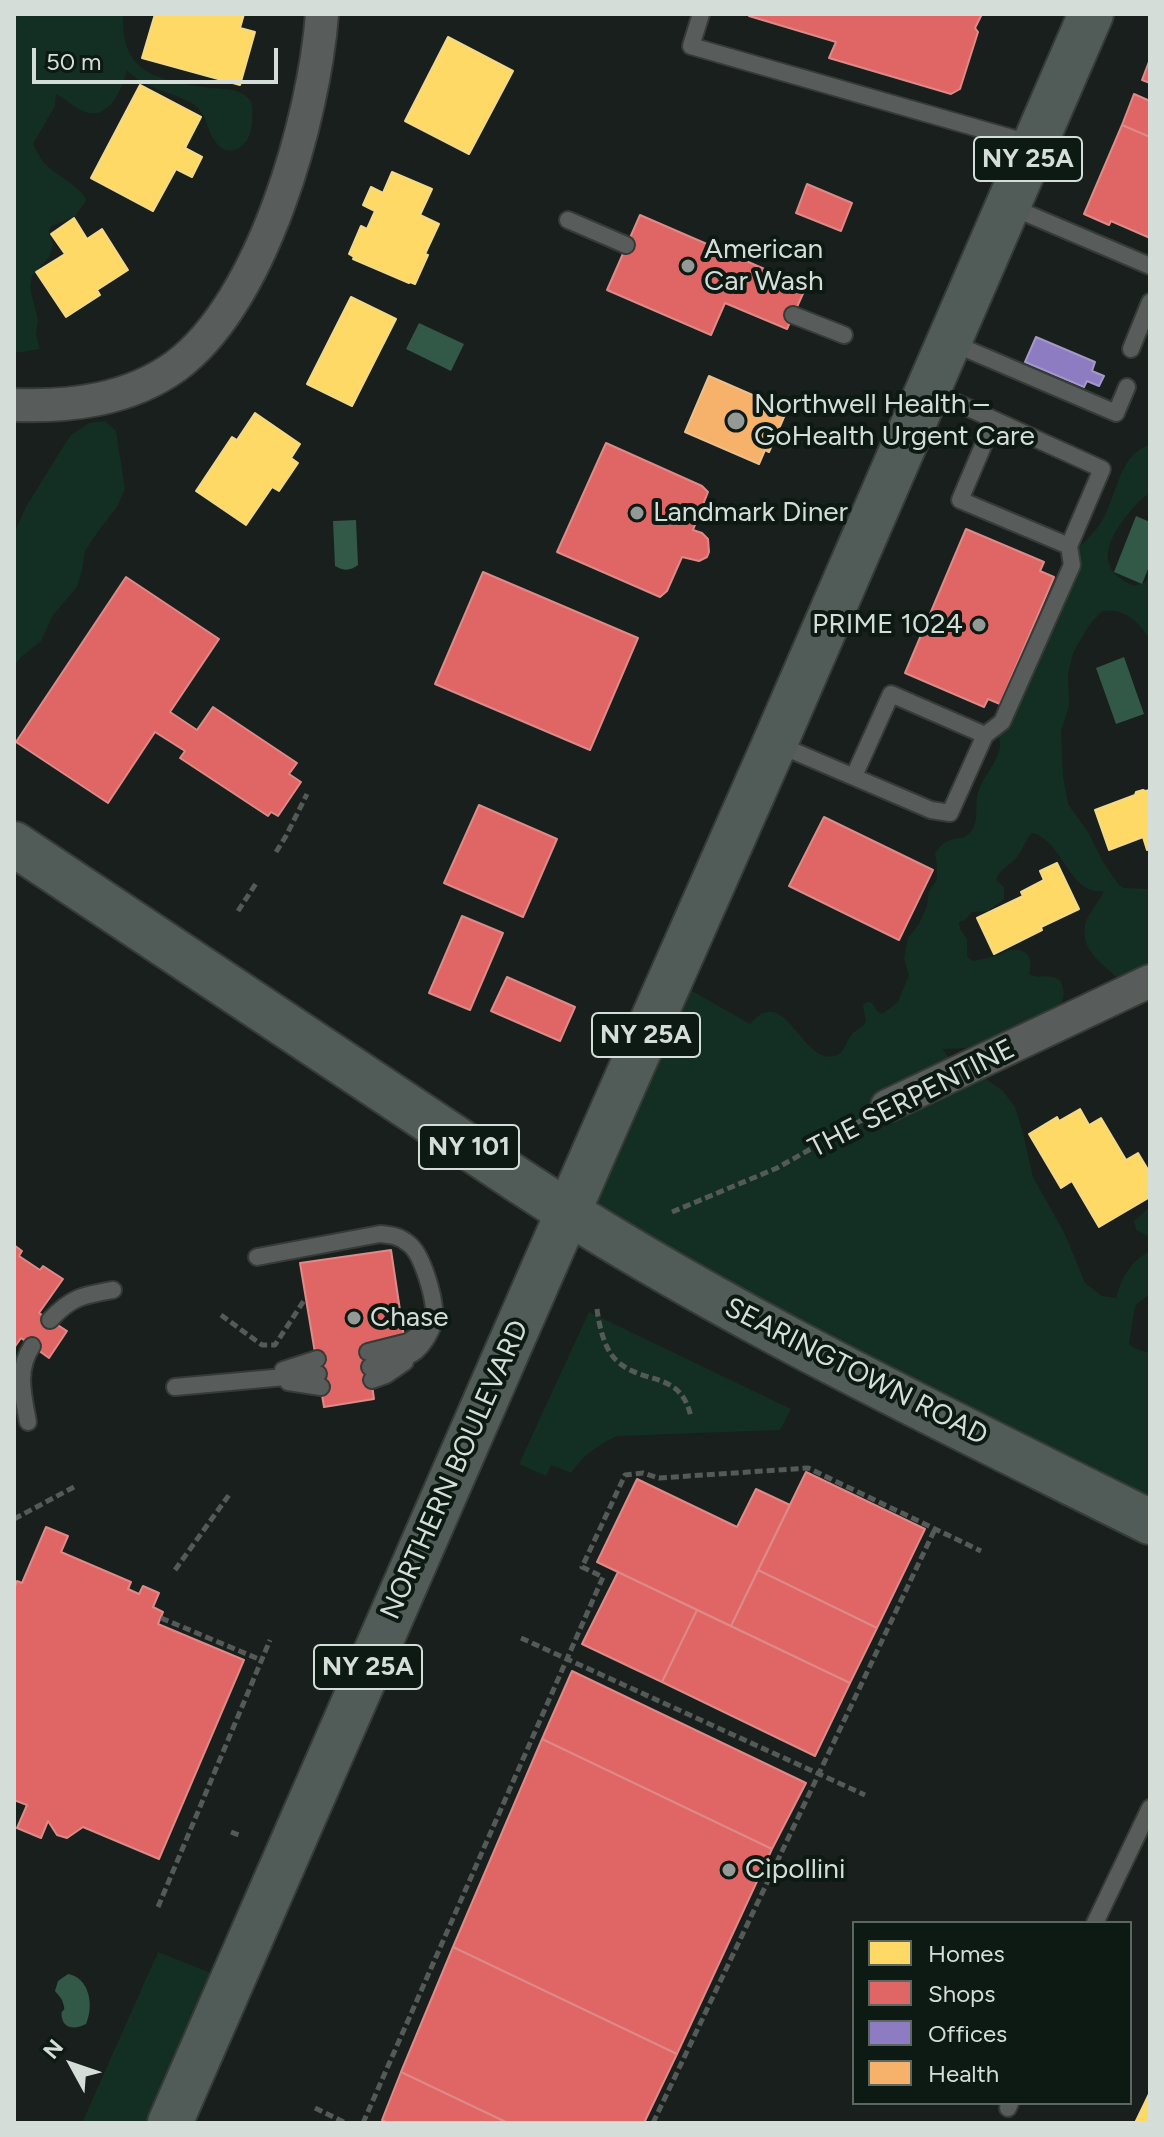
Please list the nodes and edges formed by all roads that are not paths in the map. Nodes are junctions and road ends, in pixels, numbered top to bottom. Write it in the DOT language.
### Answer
graph roads {
  1 [pos="322,14"];
  2 [pos="701,14"];
  3 [pos="1091,14"];
  4 [pos="1034,145"];
  5 [pos="1007,206"];
  6 [pos="568,220"];
  7 [pos="626,245"];
  8 [pos="1150,266"];
  9 [pos="1150,302"];
  10 [pos="793,315"];
  11 [pos="844,335"];
  12 [pos="949,342"];
  13 [pos="1131,349"];
  14 [pos="1127,387"];
  15 [pos="928,390"];
  16 [pos="14,405"];
  17 [pos="994,420"];
  18 [pos="1069,546"];
  19 [pos="985,735"];
  20 [pos="775,743"];
  21 [pos="854,776"];
  22 [pos="14,844"];
  23 [pos="1145,995"];
  24 [pos="887,1106"];
  25 [pos="568,1212"];
  26 [pos="257,1257"];
  27 [pos="113,1290"];
  28 [pos="434,1319"];
  29 [pos="50,1320"];
  30 [pos="32,1346"];
  31 [pos="319,1373"];
  32 [pos="175,1387"];
  33 [pos="28,1422"];
  34 [pos="1150,1522"];
  35 [pos="1150,1808"];
  36 [pos="1096,1921"];
  37 [pos="170,2123"];
  1 -- 16 [label="street"];
  2 -- 4 [label="lane"];
  3 -- 4 [label="main road, NY 25A"];
  4 -- 5 [label="main road, NY 25A"];
  5 -- 8 [label="lane"];
  5 -- 12 [label="main road, NY 25A"];
  6 -- 7 [label="lane"];
  9 -- 13 [label="lane"];
  10 -- 11 [label="lane"];
  12 -- 14 [label="lane"];
  12 -- 15 [label="main road, NY 25A"];
  15 -- 17 [label="lane"];
  15 -- 20 [label="main road, NY 25A"];
  17 -- 18 [label="lane"];
  17 -- 18 [label="lane"];
  18 -- 19 [label="lane"];
  19 -- 21 [label="lane"];
  19 -- 21 [label="lane"];
  20 -- 21 [label="lane"];
  20 -- 25 [label="main road, NY 25A"];
  22 -- 25 [label="main road, NY 101"];
  23 -- 24 [label="street, THE SERPENTINE"];
  25 -- 34 [label="main road, SEARINGTOWN ROAD"];
  25 -- 37 [label="main road, NORTHERN BOULEVARD / NY 25A"];
  26 -- 28 [label="lane"];
  27 -- 29 [label="lane"];
  28 -- 28 [label="lane"];
  30 -- 33 [label="lane"];
  31 -- 32 [label="lane"];
  35 -- 36 [label="lane"];
}
